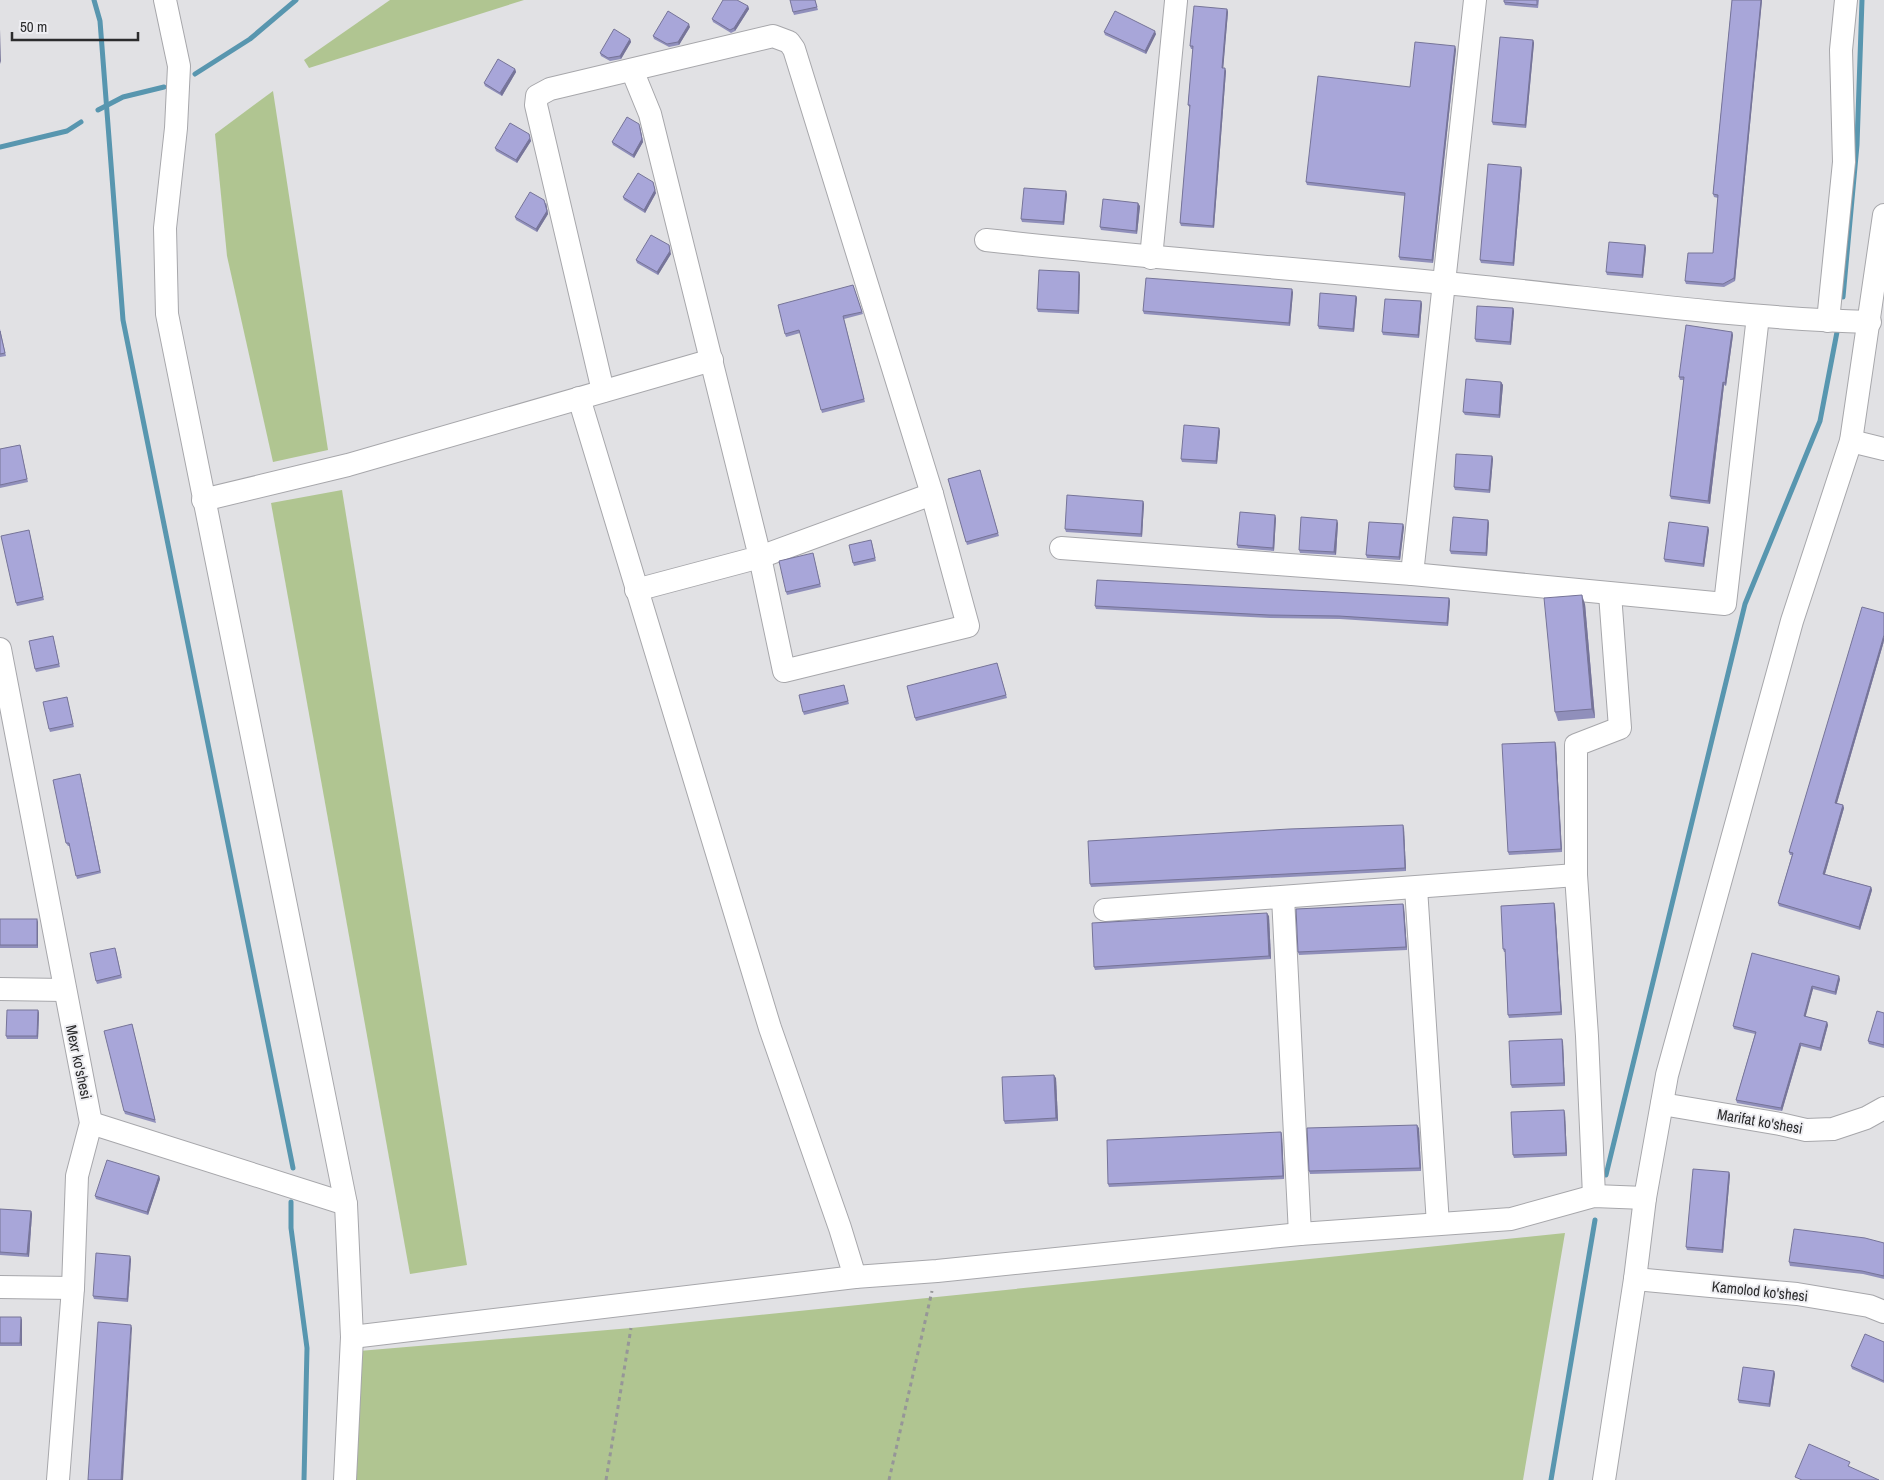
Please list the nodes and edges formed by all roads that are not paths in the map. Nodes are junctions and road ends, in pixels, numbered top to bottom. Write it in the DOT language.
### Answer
graph roads {
  1 [pos="165,0"];
  2 [pos="1475,0"];
  3 [pos="1846,0"];
  4 [pos="1176,2"];
  5 [pos="632,70"];
  6 [pos="1884,215"];
  7 [pos="986,240"];
  8 [pos="1151,258"];
  9 [pos="1444,283"];
  10 [pos="1758,316"];
  11 [pos="1828,321"];
  12 [pos="1870,322"];
  13 [pos="712,360"];
  14 [pos="603,392"];
  15 [pos="579,398"];
  16 [pos="1851,441"];
  17 [pos="1884,449"];
  18 [pos="932,494"];
  19 [pos="203,500"];
  20 [pos="1061,548"];
  21 [pos="760,557"];
  22 [pos="1412,574"];
  23 [pos="636,590"];
  24 [pos="1610,594"];
  25 [pos="0,649"];
  26 [pos="1576,876"];
  27 [pos="1416,888"];
  28 [pos="1283,897"];
  29 [pos="1105,910"];
  30 [pos="0,989"];
  31 [pos="64,990"];
  32 [pos="1662,1104"];
  33 [pos="1884,1108"];
  34 [pos="91,1123"];
  35 [pos="1594,1196"];
  36 [pos="1645,1198"];
  37 [pos="346,1204"];
  38 [pos="1438,1224"];
  39 [pos="1300,1234"];
  40 [pos="855,1277"];
  41 [pos="1635,1279"];
  42 [pos="0,1287"];
  43 [pos="73,1288"];
  44 [pos="1884,1312"];
  45 [pos="352,1336"];
  46 [pos="58,1480"];
  47 [pos="345,1480"];
  48 [pos="1604,1480"];
  1 -- 19 [label="street"];
  2 -- 9 [label="street"];
  3 -- 11 [label="street"];
  4 -- 8 [label="street"];
  5 -- 13 [label="street"];
  5 -- 14 [label="street"];
  5 -- 18 [label="street"];
  6 -- 12 [label="street"];
  7 -- 8 [label="street"];
  8 -- 9 [label="street"];
  9 -- 10 [label="street"];
  9 -- 22 [label="street"];
  10 -- 11 [label="street"];
  10 -- 24 [label="street"];
  11 -- 12 [label="street"];
  12 -- 16 [label="street"];
  13 -- 14 [label="street"];
  13 -- 21 [label="street"];
  14 -- 15 [label="street"];
  15 -- 19 [label="street"];
  15 -- 23 [label="street"];
  16 -- 17 [label="street"];
  16 -- 32 [label="street"];
  18 -- 21 [label="street"];
  18 -- 21 [label="street"];
  19 -- 37 [label="street"];
  20 -- 22 [label="street"];
  21 -- 23 [label="street"];
  22 -- 24 [label="street"];
  23 -- 40 [label="street"];
  24 -- 26 [label="street"];
  25 -- 31 [label="street, Mexr ko'shesi"];
  26 -- 27 [label="street"];
  26 -- 35 [label="street"];
  27 -- 28 [label="street"];
  27 -- 38 [label="street"];
  28 -- 29 [label="street"];
  28 -- 39 [label="street"];
  30 -- 31 [label="street"];
  31 -- 34 [label="street, Mexr ko'shesi"];
  32 -- 33 [label="street, Marifat ko'shesi"];
  32 -- 36 [label="street"];
  34 -- 37 [label="street"];
  34 -- 43 [label="street, Mexr ko'shesi"];
  35 -- 36 [label="street"];
  35 -- 38 [label="street"];
  36 -- 41 [label="street"];
  37 -- 45 [label="street"];
  38 -- 39 [label="street"];
  39 -- 40 [label="street"];
  40 -- 45 [label="street"];
  41 -- 44 [label="street, Kamolod ko'shesi"];
  41 -- 48 [label="street"];
  42 -- 43 [label="street"];
  43 -- 46 [label="street, Mexr ko'shesi"];
  45 -- 47 [label="street"];
}
